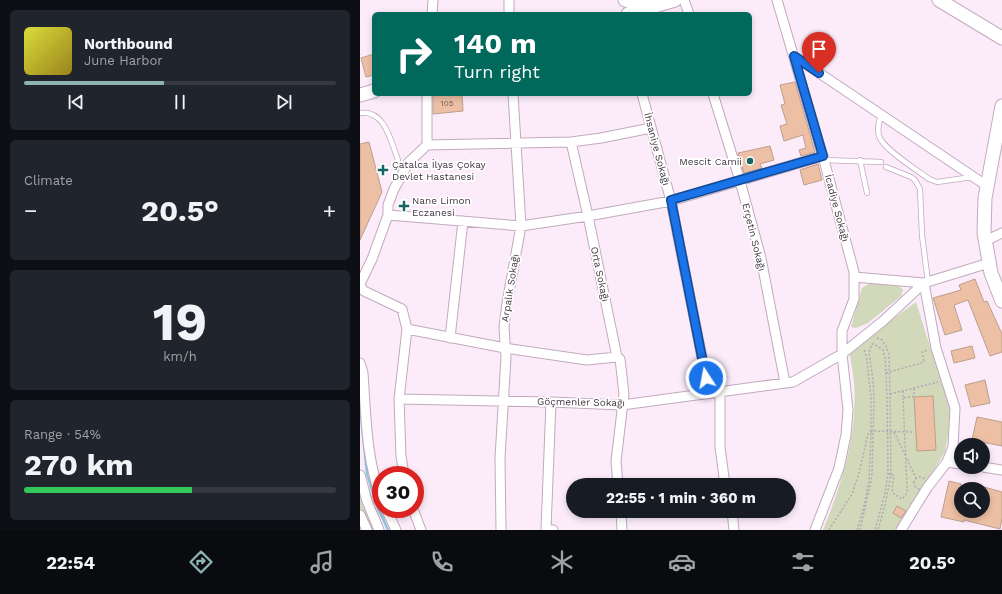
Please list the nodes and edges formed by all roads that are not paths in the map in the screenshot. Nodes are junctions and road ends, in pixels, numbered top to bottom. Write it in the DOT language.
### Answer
graph roads {
  1 [pos="433,0"];
  2 [pos="509,0"];
  3 [pos="625,0"];
  4 [pos="675,0"];
  5 [pos="684,0"];
  6 [pos="777,0"];
  7 [pos="939,0"];
  8 [pos="651,7"];
  9 [pos="432,12"];
  10 [pos="509,12"];
  11 [pos="635,12"];
  12 [pos="688,12"];
  13 [pos="1002,38"];
  14 [pos="794,56"];
  15 [pos="372,92"];
  16 [pos="360,95"];
  17 [pos="427,96"];
  18 [pos="513,96"];
  19 [pos="643,96"];
  20 [pos="715,96"];
  21 [pos="1002,106"];
  22 [pos="360,113"];
  23 [pos="881,115"];
  24 [pos="651,128"];
  25 [pos="571,142"];
  26 [pos="516,144"];
  27 [pos="427,145"];
  28 [pos="998,148"];
  29 [pos="824,158"];
  30 [pos="398,160"];
  31 [pos="860,160"];
  32 [pos="880,162"];
  33 [pos="886,167"];
  34 [pos="975,177"];
  35 [pos="740,181"];
  36 [pos="987,186"];
  37 [pos="866,193"];
  38 [pos="671,200"];
  39 [pos="388,216"];
  40 [pos="588,216"];
  41 [pos="463,221"];
  42 [pos="521,226"];
  43 [pos="1002,233"];
  44 [pos="985,241"];
  45 [pos="989,263"];
  46 [pos="854,278"];
  47 [pos="926,283"];
  48 [pos="360,285"];
  49 [pos="1002,301"];
  50 [pos="407,329"];
  51 [pos="450,338"];
  52 [pos="505,348"];
  53 [pos="842,354"];
  54 [pos="617,357"];
  55 [pos="360,363"];
  56 [pos="785,383"];
  57 [pos="720,392"];
  58 [pos="709,393"];
  59 [pos="399,399"];
  60 [pos="503,400"];
  61 [pos="551,402"];
  62 [pos="622,405"];
  63 [pos="947,462"];
  64 [pos="954,463"];
  65 [pos="373,466"];
  66 [pos="403,466"];
  67 [pos="990,468"];
  68 [pos="1002,470"];
  69 [pos="360,475"];
  70 [pos="617,478"];
  71 [pos="724,478"];
  72 [pos="362,493"];
  73 [pos="360,515"];
  74 [pos="390,518"];
  75 [pos="416,518"];
  76 [pos="621,518"];
  77 [pos="733,518"];
  78 [pos="367,530"];
  79 [pos="379,530"];
  80 [pos="396,530"];
  81 [pos="421,530"];
  82 [pos="501,530"];
  83 [pos="553,530"];
  84 [pos="622,530"];
  85 [pos="734,530"];
  86 [pos="815,530"];
  87 [pos="901,530"];
  1 -- 9 [label="street"];
  2 -- 10 [label="street"];
  3 -- 8 [label="street"];
  4 -- 8 [label="street"];
  5 -- 12 [label="street"];
  6 -- 14 [label="street, İcadiye Sokağı"];
  7 -- 13 [label="street"];
  8 -- 11 [label="street"];
  14 -- 23 [label="street"];
  14 -- 29 [label="street, İcadiye Sokağı"];
  15 -- 16 [label="street"];
  17 -- 27 [label="street"];
  18 -- 26 [label="street, Arpalık Sokağı"];
  19 -- 24 [label="street, İhsaniye Sokağı"];
  20 -- 35 [label="street, Erçetin Sokağı"];
  21 -- 28 [label="street"];
  22 -- 30 [label="lane"];
  23 -- 34 [label="street"];
  23 -- 34 [label="lane"];
  24 -- 25 [label="street"];
  24 -- 38 [label="street, İhsaniye Sokağı"];
  25 -- 26 [label="street"];
  25 -- 40 [label="street, Orta Sokağı"];
  26 -- 27 [label="street"];
  26 -- 42 [label="street, Arpalık Sokağı"];
  27 -- 39 [label="street"];
  28 -- 36 [label="street"];
  29 -- 31 [label="lane"];
  29 -- 35 [label="street"];
  29 -- 46 [label="street, İcadiye Sokağı"];
  31 -- 32 [label="lane"];
  31 -- 37 [label="lane"];
  33 -- 47 [label="lane"];
  34 -- 36 [label="street"];
  35 -- 38 [label="street"];
  35 -- 56 [label="street, Erçetin Sokağı"];
  36 -- 44 [label="street"];
  38 -- 40 [label="street"];
  38 -- 58 [label="street, İhsaniye Sokağı"];
  39 -- 41 [label="street"];
  39 -- 48 [label="street"];
  40 -- 42 [label="street"];
  40 -- 54 [label="street, Orta Sokağı"];
  41 -- 42 [label="street"];
  41 -- 51 [label="street"];
  42 -- 52 [label="street, Arpalık Sokağı"];
  43 -- 44 [label="street"];
  44 -- 45 [label="street"];
  45 -- 47 [label="street, Göçmenler Sokağı"];
  45 -- 49 [label="street"];
  46 -- 47 [label="street"];
  46 -- 53 [label="street, İcadiye Sokağı"];
  47 -- 53 [label="street, Göçmenler Sokağı"];
  47 -- 63 [label="street"];
  48 -- 50 [label="street"];
  50 -- 51 [label="street"];
  50 -- 59 [label="street"];
  51 -- 52 [label="street"];
  52 -- 54 [label="street"];
  52 -- 60 [label="street, Arpalık Sokağı"];
  53 -- 56 [label="street, Göçmenler Sokağı"];
  53 -- 86 [label="street, İcadiye Sokağı"];
  54 -- 62 [label="street, Orta Sokağı"];
  55 -- 65 [label="street"];
  56 -- 57 [label="street, Göçmenler Sokağı"];
  57 -- 58 [label="street, Göçmenler Sokağı"];
  57 -- 71 [label="street"];
  58 -- 62 [label="street, Göçmenler Sokağı"];
  59 -- 60 [label="street, Göçmenler Sokağı"];
  59 -- 66 [label="street"];
  60 -- 61 [label="street, Göçmenler Sokağı"];
  60 -- 82 [label="street, Arpalık Sokağı"];
  61 -- 62 [label="street, Göçmenler Sokağı"];
  61 -- 83 [label="street"];
  62 -- 70 [label="street, Orta Sokağı"];
  63 -- 64 [label="street"];
  63 -- 87 [label="street"];
  67 -- 68 [label="street"];
  69 -- 72 [label="street"];
  72 -- 79 [label="street"];
  73 -- 78 [label="street"];
  74 -- 80 [label="street"];
  75 -- 81 [label="street"];
  76 -- 84 [label="street"];
  77 -- 85 [label="street"];
}
